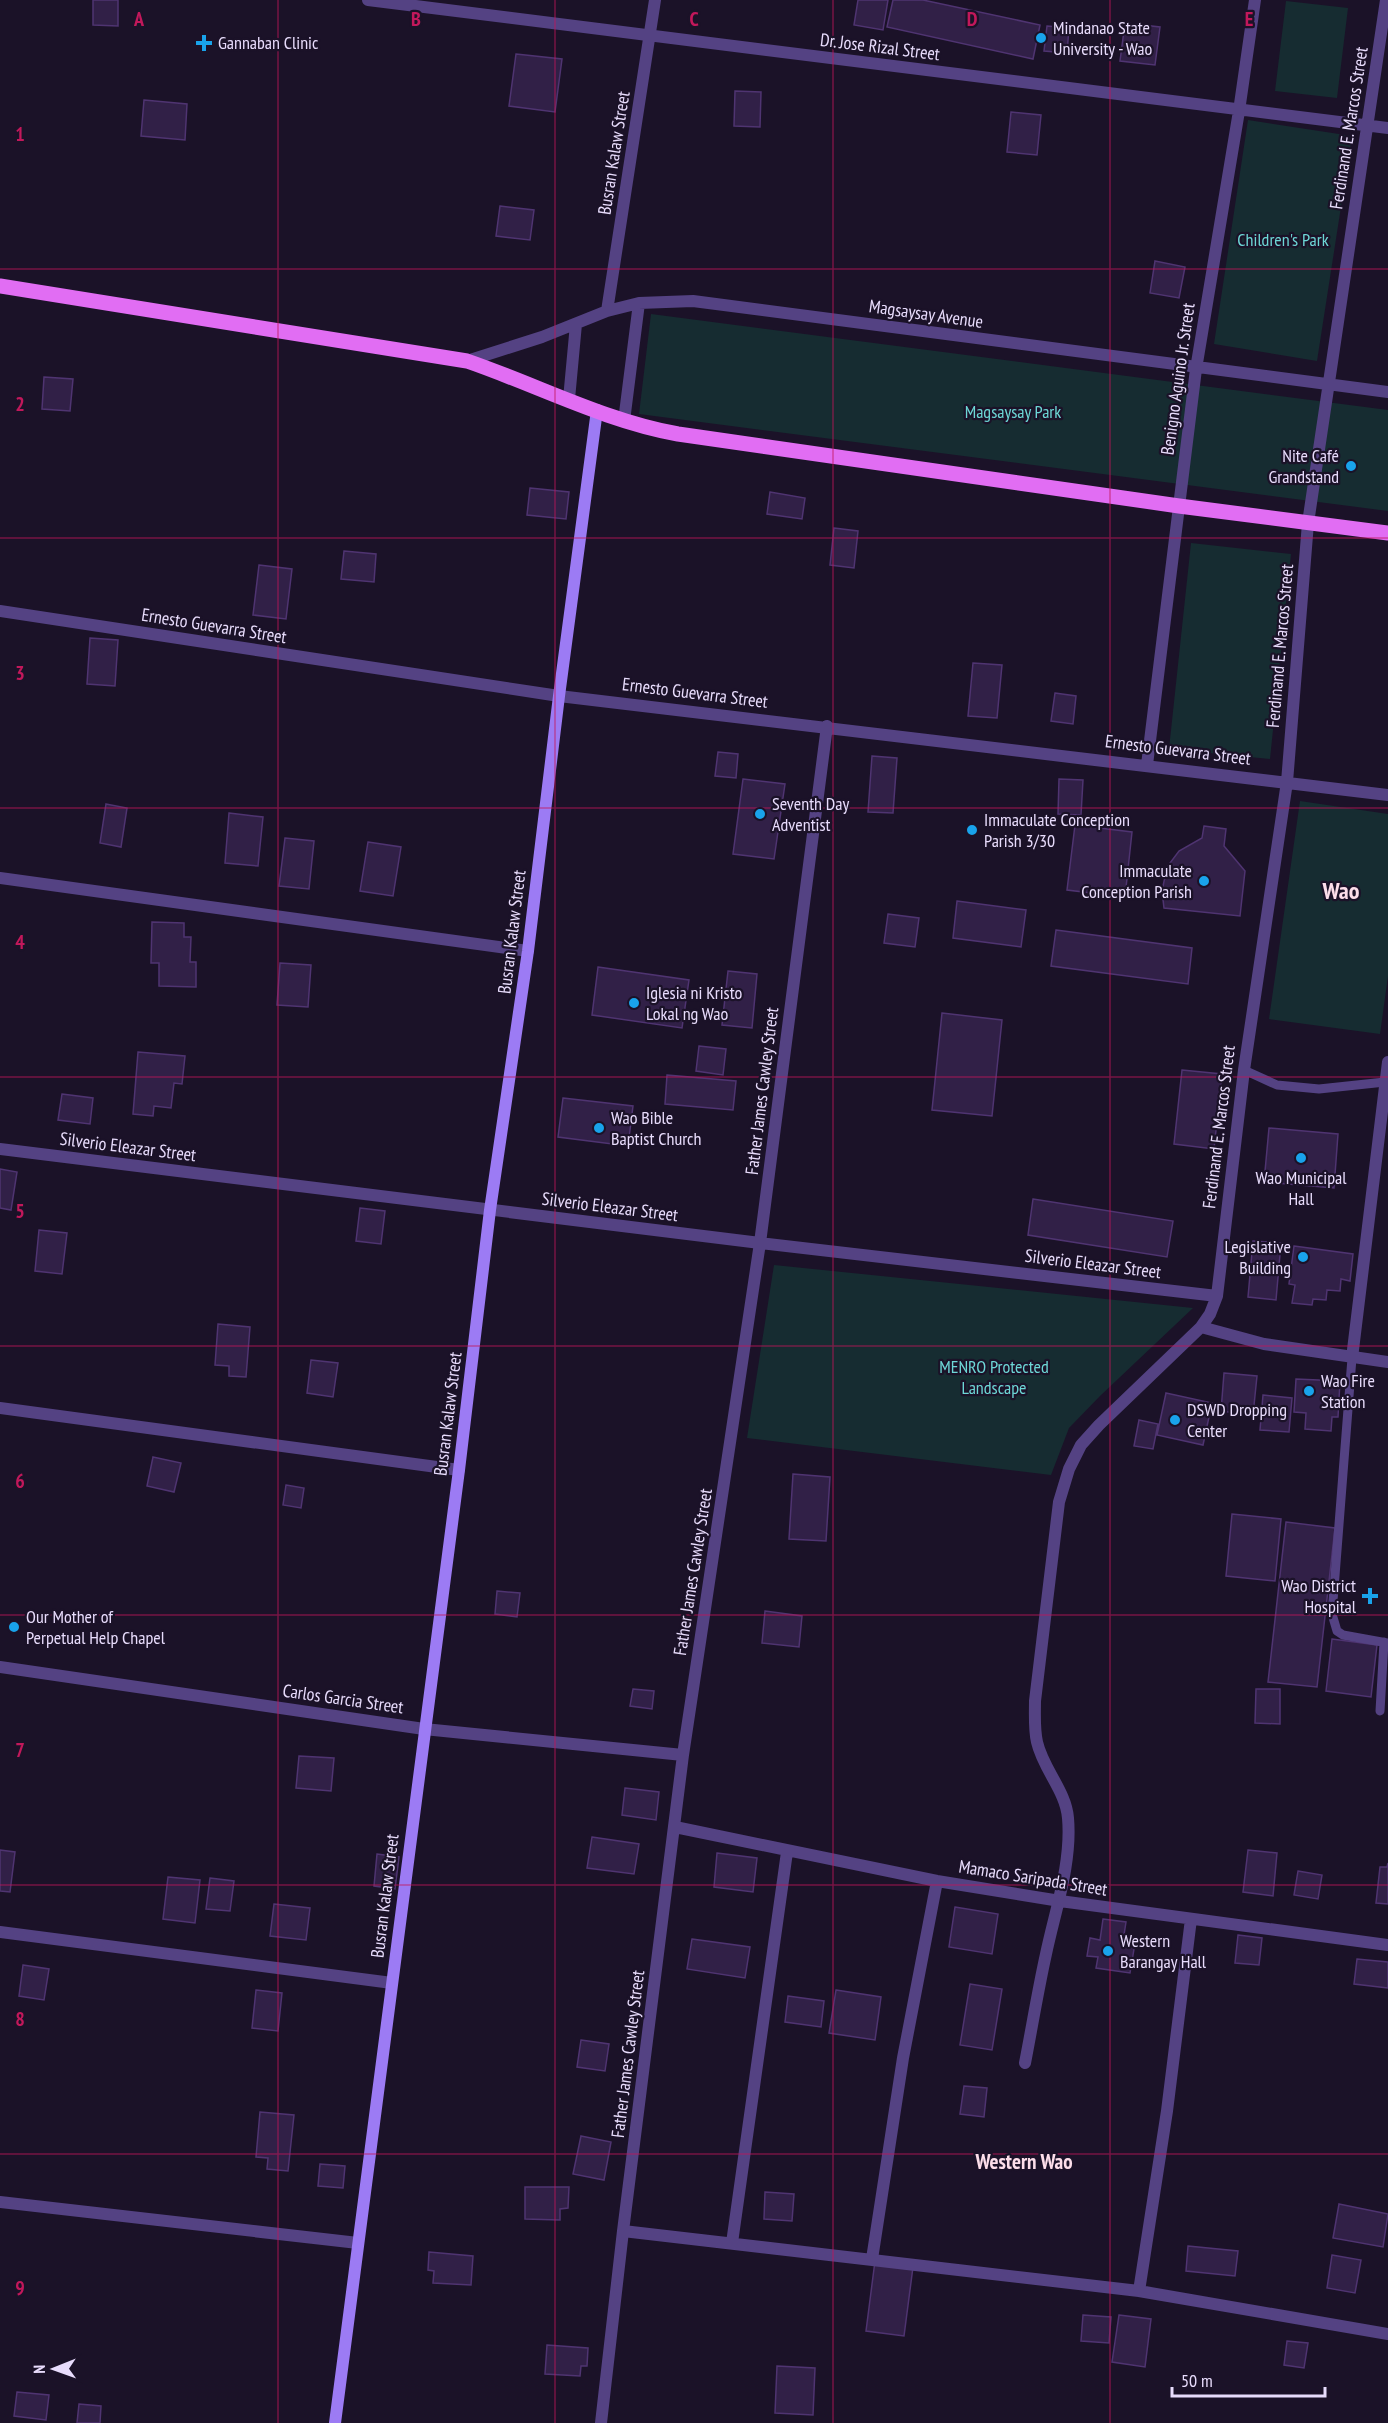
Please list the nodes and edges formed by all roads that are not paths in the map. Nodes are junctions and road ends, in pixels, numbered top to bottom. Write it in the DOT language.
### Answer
graph roads {
  1 [pos="368,0"];
  2 [pos="655,0"];
  3 [pos="1255,0"];
  4 [pos="1386,0"];
  5 [pos="650,36"];
  6 [pos="1239,111"];
  7 [pos="1368,126"];
  8 [pos="1388,128"];
  9 [pos="0,286"];
  10 [pos="639,303"];
  11 [pos="608,311"];
  12 [pos="576,324"];
  13 [pos="467,361"];
  14 [pos="1196,369"];
  15 [pos="1328,384"];
  16 [pos="1388,392"];
  17 [pos="569,399"];
  18 [pos="597,410"];
  19 [pos="624,421"];
  20 [pos="1179,506"];
  21 [pos="1308,523"];
  22 [pos="1388,533"];
  23 [pos="0,611"];
  24 [pos="559,696"];
  25 [pos="827,726"];
  26 [pos="1148,765"];
  27 [pos="1287,782"];
  28 [pos="1388,795"];
  29 [pos="0,878"];
  30 [pos="528,951"];
  31 [pos="1388,1062"];
  32 [pos="1244,1070"];
  33 [pos="1385,1082"];
  34 [pos="0,1149"];
  35 [pos="490,1210"];
  36 [pos="760,1244"];
  37 [pos="1217,1296"];
  38 [pos="1201,1327"];
  39 [pos="1352,1358"];
  40 [pos="1388,1362"];
  41 [pos="0,1408"];
  42 [pos="459,1470"];
  43 [pos="1386,1643"];
  44 [pos="0,1667"];
  45 [pos="1380,1711"];
  46 [pos="424,1729"];
  47 [pos="683,1755"];
  48 [pos="675,1827"];
  49 [pos="787,1851"];
  50 [pos="938,1881"];
  51 [pos="1060,1901"];
  52 [pos="1191,1919"];
  53 [pos="0,1932"];
  54 [pos="1388,1945"];
  55 [pos="392,1983"];
  56 [pos="1025,2063"];
  57 [pos="0,2202"];
  58 [pos="623,2230"];
  59 [pos="358,2243"];
  60 [pos="732,2243"];
  61 [pos="872,2259"];
  62 [pos="1139,2291"];
  63 [pos="1388,2334"];
  64 [pos="335,2423"];
  65 [pos="601,2423"];
  1 -- 5 [label="street, Dr. Jose Rizal Street"];
  2 -- 5 [label="street, Busran Kalaw Street"];
  3 -- 6 [label="street, Benigno Aguino Jr. Street"];
  4 -- 7 [label="street, Ferdinand E. Marcos Street"];
  5 -- 6 [label="street, Dr. Jose Rizal Street"];
  5 -- 11 [label="street, Busran Kalaw Street"];
  6 -- 7 [label="street, Dr. Jose Rizal Street"];
  6 -- 14 [label="street, Benigno Aguino Jr. Street"];
  7 -- 8 [label="street, Dr. Jose Rizal Street"];
  7 -- 15 [label="street, Ferdinand E. Marcos Street"];
  9 -- 13 [label="main road"];
  10 -- 11 [label="street, Magsaysay Avenue"];
  10 -- 14 [label="street, Magsaysay Avenue"];
  10 -- 19 [label="street"];
  11 -- 12 [label="street, Magsaysay Avenue"];
  12 -- 13 [label="street, Magsaysay Avenue"];
  12 -- 17 [label="street"];
  13 -- 17 [label="main road"];
  14 -- 15 [label="street, Magsaysay Avenue"];
  14 -- 20 [label="street, Benigno Aguino Jr. Street"];
  15 -- 16 [label="street, Magsaysay Avenue"];
  15 -- 21 [label="street, Ferdinand E. Marcos Street"];
  17 -- 18 [label="main road"];
  18 -- 19 [label="main road"];
  18 -- 24 [label="street, Busran Kalaw Street"];
  19 -- 20 [label="main road"];
  20 -- 21 [label="main road"];
  20 -- 26 [label="street, Benigno Aguino Jr. Street"];
  21 -- 22 [label="main road"];
  21 -- 27 [label="street, Ferdinand E. Marcos Street"];
  23 -- 24 [label="street, Ernesto Guevarra Street"];
  24 -- 25 [label="street, Ernesto Guevarra Street"];
  24 -- 30 [label="street, Busran Kalaw Street"];
  25 -- 26 [label="street, Ernesto Guevarra Street"];
  25 -- 36 [label="street, Father James Cawley Street"];
  26 -- 27 [label="street, Ernesto Guevarra Street"];
  27 -- 28 [label="street, Ernesto Guevarra Street"];
  27 -- 32 [label="street, Ferdinand E. Marcos Street"];
  29 -- 30 [label="street"];
  30 -- 35 [label="street, Busran Kalaw Street"];
  31 -- 33 [label="street"];
  32 -- 33 [label="lane"];
  32 -- 37 [label="street, Ferdinand E. Marcos Street"];
  33 -- 39 [label="street"];
  34 -- 35 [label="street, Silverio Eleazar Street"];
  35 -- 36 [label="street, Silverio Eleazar Street"];
  35 -- 42 [label="street, Busran Kalaw Street"];
  36 -- 37 [label="street, Silverio Eleazar Street"];
  36 -- 47 [label="street, Father James Cawley Street"];
  37 -- 38 [label="street, Ferdinand E. Marcos Street"];
  38 -- 39 [label="street"];
  38 -- 51 [label="street, Ferdinand E. Marcos Street"];
  39 -- 40 [label="street"];
  39 -- 43 [label="lane"];
  41 -- 42 [label="street"];
  42 -- 46 [label="street, Busran Kalaw Street"];
  43 -- 45 [label="lane"];
  44 -- 46 [label="street, Carlos Garcia Street"];
  46 -- 47 [label="street, Carlos Garcia Street"];
  46 -- 55 [label="street, Busran Kalaw Street"];
  47 -- 48 [label="street, Father James Cawley Street"];
  48 -- 49 [label="street, Mamaco Saripada Street"];
  48 -- 58 [label="street, Father James Cawley Street"];
  49 -- 50 [label="street, Mamaco Saripada Street"];
  49 -- 60 [label="street"];
  50 -- 51 [label="street, Mamaco Saripada Street"];
  50 -- 61 [label="street"];
  51 -- 52 [label="street, Mamaco Saripada Street"];
  51 -- 56 [label="street, Ferdinand E. Marcos Street"];
  52 -- 54 [label="street, Mamaco Saripada Street"];
  52 -- 62 [label="street"];
  53 -- 55 [label="street"];
  55 -- 59 [label="street, Busran Kalaw Street"];
  57 -- 59 [label="street"];
  58 -- 60 [label="street"];
  58 -- 65 [label="street, Father James Cawley Street"];
  59 -- 64 [label="street, Busran Kalaw Street"];
  60 -- 61 [label="street"];
  61 -- 62 [label="street"];
  62 -- 63 [label="street"];
}
